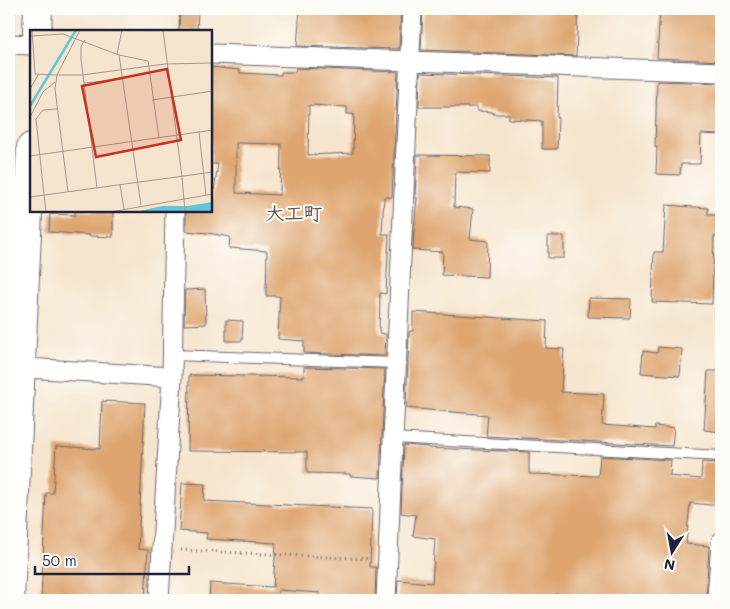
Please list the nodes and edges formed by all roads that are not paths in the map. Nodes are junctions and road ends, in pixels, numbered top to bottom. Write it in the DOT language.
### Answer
graph roads {
  1 [pos="38,9"];
  2 [pos="412,9"];
  3 [pos="37,30"];
  4 [pos="9,44"];
  5 [pos="30,45"];
  6 [pos="212,54"];
  7 [pos="409,61"];
  8 [pos="721,72"];
  9 [pos="30,161"];
  10 [pos="174,212"];
  11 [pos="172,355"];
  12 [pos="396,363"];
  13 [pos="15,367"];
  14 [pos="172,377"];
  15 [pos="393,438"];
  16 [pos="721,456"];
  17 [pos="721,542"];
  18 [pos="10,600"];
  19 [pos="159,600"];
  20 [pos="386,600"];
  21 [pos="717,600"];
  1 -- 3 [label="main road"];
  2 -- 7 [label="street"];
  4 -- 5 [label="street"];
  6 -- 7 [label="street"];
  7 -- 8 [label="street"];
  7 -- 12 [label="street"];
  9 -- 13 [label="main road"];
  10 -- 11 [label="street"];
  11 -- 12 [label="lane"];
  11 -- 14 [label="street"];
  12 -- 15 [label="street"];
  13 -- 14 [label="street"];
  13 -- 18 [label="main road"];
  14 -- 19 [label="street"];
  15 -- 16 [label="lane"];
  15 -- 20 [label="street"];
  17 -- 21 [label="street"];
}
